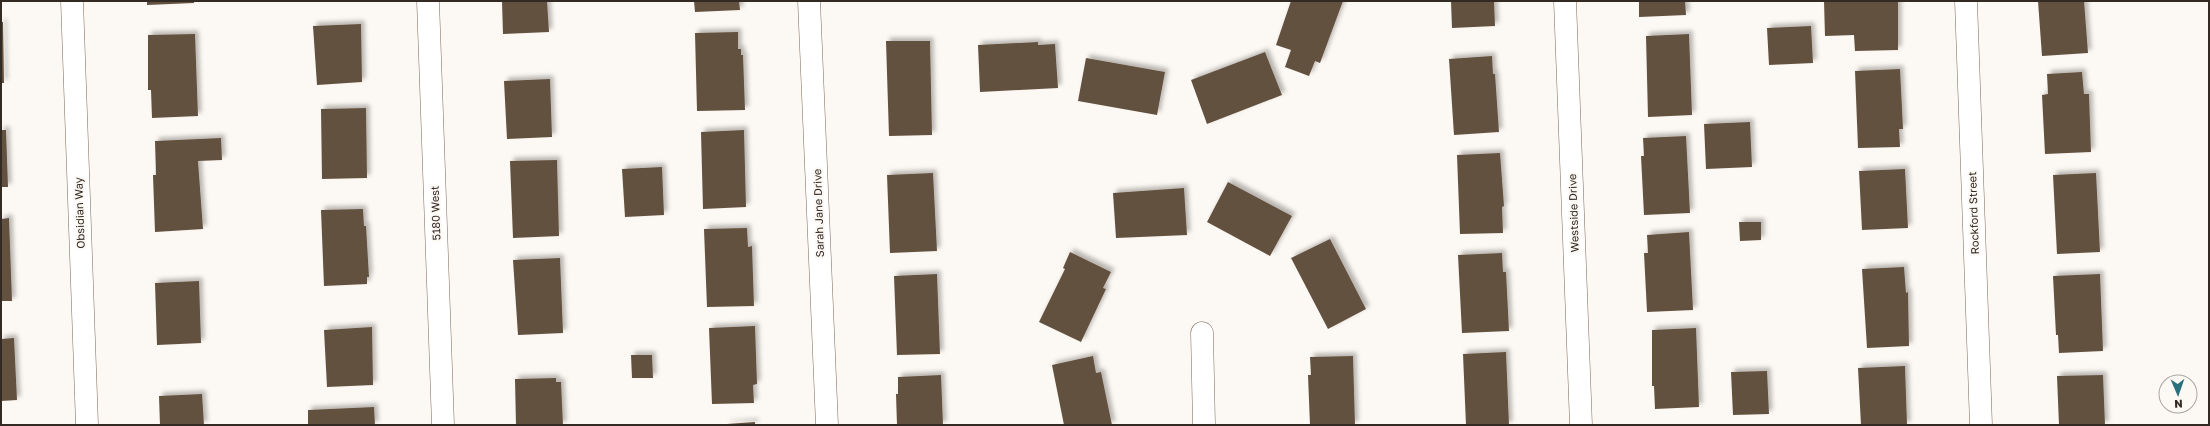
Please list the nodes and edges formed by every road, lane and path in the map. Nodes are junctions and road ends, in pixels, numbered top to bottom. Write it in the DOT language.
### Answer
graph roads {
  1 [pos="72,1"];
  2 [pos="428,1"];
  3 [pos="809,1"];
  4 [pos="1565,1"];
  5 [pos="1966,1"];
  6 [pos="1202,333"];
  7 [pos="87,425"];
  8 [pos="443,425"];
  9 [pos="827,425"];
  10 [pos="1204,425"];
  11 [pos="1581,425"];
  12 [pos="1981,425"];
  1 -- 7 [label="street, Obsidian Way"];
  2 -- 8 [label="street, 5180 West"];
  3 -- 9 [label="street, Sarah Jane Drive"];
  4 -- 11 [label="street, Westside Drive"];
  5 -- 12 [label="street, Rockford Street"];
  6 -- 10 [label="street"];
}
